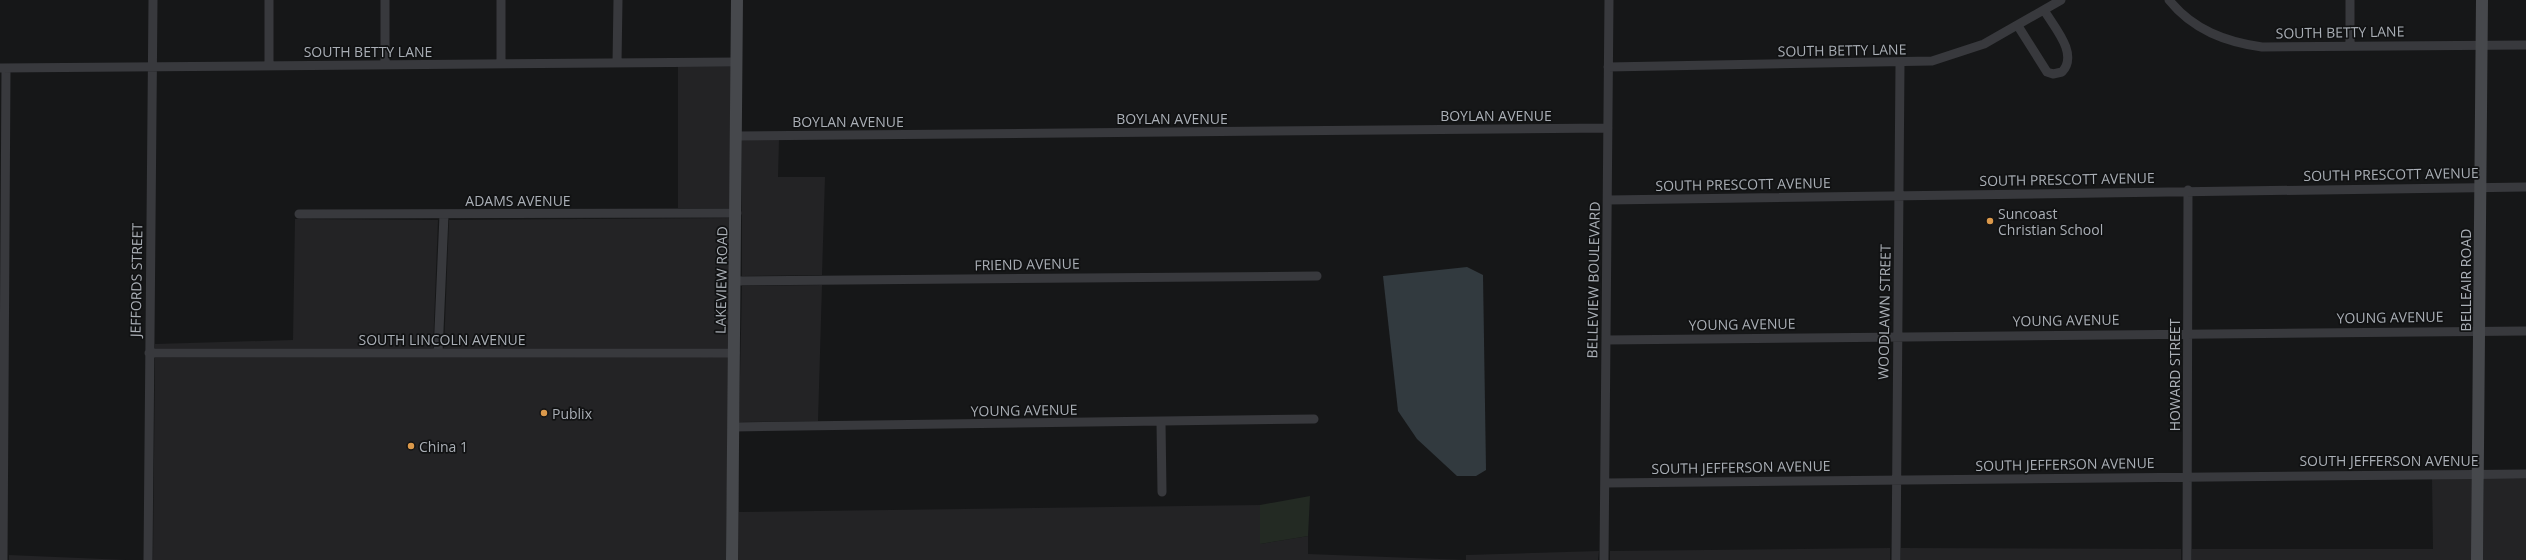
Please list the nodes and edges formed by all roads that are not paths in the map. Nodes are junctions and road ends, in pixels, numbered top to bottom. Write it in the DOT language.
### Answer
graph roads {
  1 [pos="153,0"];
  2 [pos="269,0"];
  3 [pos="385,0"];
  4 [pos="501,0"];
  5 [pos="618,0"];
  6 [pos="737,0"];
  7 [pos="1609,0"];
  8 [pos="2061,0"];
  9 [pos="2169,0"];
  10 [pos="2350,0"];
  11 [pos="2482,0"];
  12 [pos="2044,10"];
  13 [pos="2018,26"];
  14 [pos="2482,45"];
  15 [pos="2526,45"];
  16 [pos="2350,46"];
  17 [pos="737,62"];
  18 [pos="617,63"];
  19 [pos="385,64"];
  20 [pos="501,64"];
  21 [pos="1900,64"];
  22 [pos="269,65"];
  23 [pos="152,67"];
  24 [pos="1608,67"];
  25 [pos="3,68"];
  26 [pos="1608,128"];
  27 [pos="737,136"];
  28 [pos="2480,186"];
  29 [pos="2526,187"];
  30 [pos="2188,190"];
  31 [pos="1899,195"];
  32 [pos="1608,200"];
  33 [pos="737,213"];
  34 [pos="299,214"];
  35 [pos="444,215"];
  36 [pos="1317,276"];
  37 [pos="736,281"];
  38 [pos="2480,330"];
  39 [pos="2526,331"];
  40 [pos="2189,332"];
  41 [pos="1898,336"];
  42 [pos="1606,340"];
  43 [pos="150,353"];
  44 [pos="438,353"];
  45 [pos="735,353"];
  46 [pos="2,382"];
  47 [pos="1314,419"];
  48 [pos="1161,422"];
  49 [pos="734,427"];
  50 [pos="2478,473"];
  51 [pos="2526,474"];
  52 [pos="2187,477"];
  53 [pos="1896,480"];
  54 [pos="1605,483"];
  55 [pos="1162,492"];
  56 [pos="3,560"];
  57 [pos="148,560"];
  58 [pos="732,560"];
  59 [pos="1604,560"];
  60 [pos="1896,560"];
  61 [pos="2187,560"];
  62 [pos="2478,560"];
  1 -- 23 [label="street, JEFFORDS STREET"];
  2 -- 22 [label="street"];
  3 -- 19 [label="street"];
  4 -- 20 [label="street"];
  5 -- 18 [label="street"];
  6 -- 17 [label="street, LAKEVIEW ROAD"];
  7 -- 24 [label="street, BELLEVIEW BOULEVARD"];
  8 -- 12 [label="street, SOUTH BETTY LANE"];
  9 -- 16 [label="street, SOUTH BETTY LANE"];
  10 -- 16 [label="street"];
  11 -- 14 [label="street, BELLEAIR ROAD"];
  12 -- 13 [label="street, SOUTH BETTY LANE"];
  12 -- 13 [label="street"];
  13 -- 21 [label="street, SOUTH BETTY LANE"];
  14 -- 15 [label="street, SOUTH BETTY LANE"];
  14 -- 16 [label="street, SOUTH BETTY LANE"];
  14 -- 28 [label="street, BELLEAIR ROAD"];
  17 -- 18 [label="street, SOUTH BETTY LANE"];
  17 -- 27 [label="street, LAKEVIEW ROAD"];
  18 -- 20 [label="street, SOUTH BETTY LANE"];
  19 -- 20 [label="street, SOUTH BETTY LANE"];
  19 -- 22 [label="street, SOUTH BETTY LANE"];
  21 -- 24 [label="street, SOUTH BETTY LANE"];
  21 -- 31 [label="street, WOODLAWN STREET"];
  22 -- 23 [label="street, SOUTH BETTY LANE"];
  23 -- 25 [label="street, SOUTH BETTY LANE"];
  23 -- 43 [label="street, JEFFORDS STREET"];
  24 -- 26 [label="street, BELLEVIEW BOULEVARD"];
  25 -- 46 [label="street"];
  26 -- 27 [label="street, BOYLAN AVENUE"];
  26 -- 32 [label="street, BELLEVIEW BOULEVARD"];
  27 -- 33 [label="street, LAKEVIEW ROAD"];
  28 -- 29 [label="street, SOUTH PRESCOTT AVENUE"];
  28 -- 30 [label="street, SOUTH PRESCOTT AVENUE"];
  28 -- 38 [label="street, BELLEAIR ROAD"];
  30 -- 31 [label="street, SOUTH PRESCOTT AVENUE"];
  30 -- 40 [label="street, HOWARD STREET"];
  31 -- 32 [label="street, SOUTH PRESCOTT AVENUE"];
  31 -- 41 [label="street, WOODLAWN STREET"];
  32 -- 42 [label="street, BELLEVIEW BOULEVARD"];
  33 -- 35 [label="street, ADAMS AVENUE"];
  33 -- 37 [label="street, LAKEVIEW ROAD"];
  34 -- 35 [label="street, ADAMS AVENUE"];
  35 -- 44 [label="street"];
  36 -- 37 [label="street, FRIEND AVENUE"];
  37 -- 45 [label="street, LAKEVIEW ROAD"];
  38 -- 39 [label="street, YOUNG AVENUE"];
  38 -- 40 [label="street, YOUNG AVENUE"];
  38 -- 50 [label="street, BELLEAIR ROAD"];
  40 -- 41 [label="street, YOUNG AVENUE"];
  40 -- 52 [label="street, HOWARD STREET"];
  41 -- 42 [label="street, YOUNG AVENUE"];
  41 -- 53 [label="street, WOODLAWN STREET"];
  42 -- 54 [label="street, BELLEVIEW BOULEVARD"];
  43 -- 44 [label="street, SOUTH LINCOLN AVENUE"];
  43 -- 57 [label="street, JEFFORDS STREET"];
  44 -- 45 [label="street, SOUTH LINCOLN AVENUE"];
  45 -- 49 [label="street, LAKEVIEW ROAD"];
  46 -- 56 [label="street"];
  47 -- 48 [label="street, YOUNG AVENUE"];
  48 -- 49 [label="street, YOUNG AVENUE"];
  48 -- 55 [label="street"];
  49 -- 58 [label="street, LAKEVIEW ROAD"];
  50 -- 51 [label="street, SOUTH JEFFERSON AVENUE"];
  50 -- 52 [label="street, SOUTH JEFFERSON AVENUE"];
  50 -- 62 [label="street, BELLEAIR ROAD"];
  52 -- 53 [label="street, SOUTH JEFFERSON AVENUE"];
  52 -- 61 [label="street, HOWARD STREET"];
  53 -- 54 [label="street, SOUTH JEFFERSON AVENUE"];
  53 -- 60 [label="street, WOODLAWN STREET"];
  54 -- 59 [label="street, BELLEVIEW BOULEVARD"];
}
